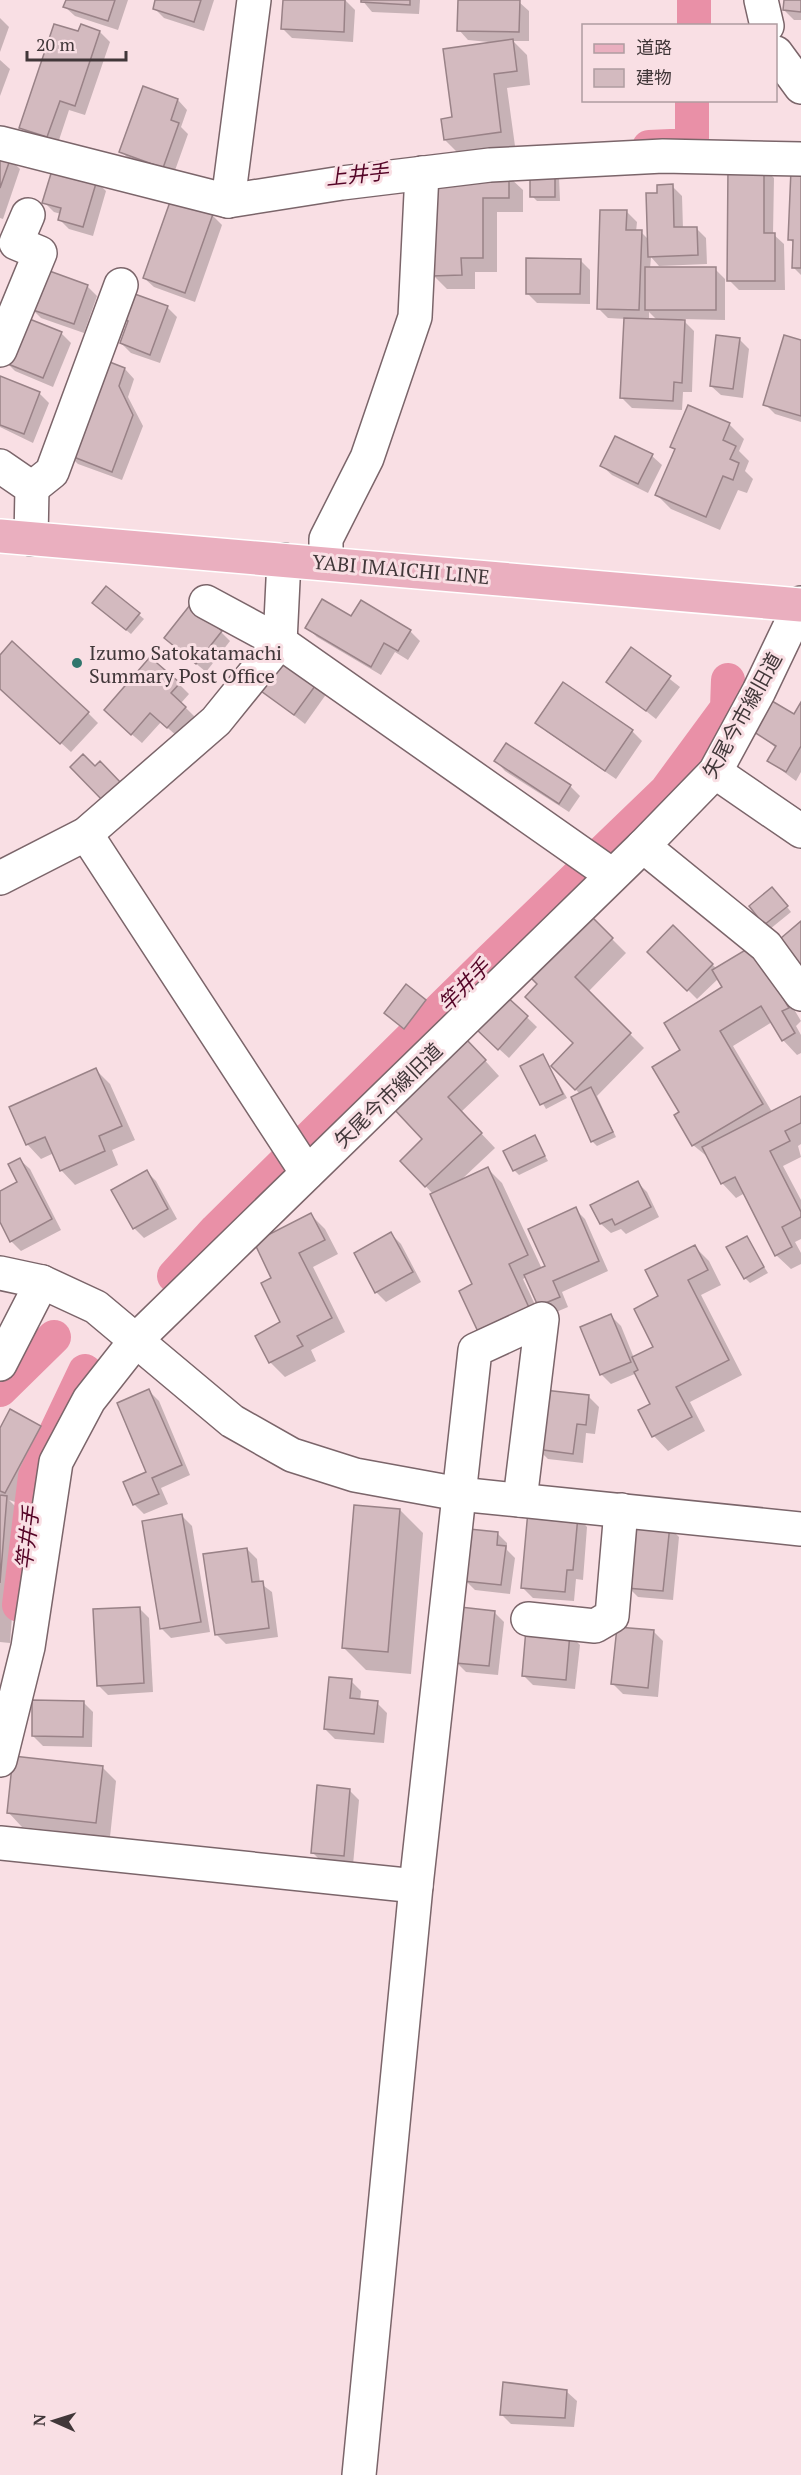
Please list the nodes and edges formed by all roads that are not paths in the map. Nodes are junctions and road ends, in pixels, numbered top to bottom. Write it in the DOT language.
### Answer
graph roads {
  1 [pos="255,0"];
  2 [pos="761,0"];
  3 [pos="767,24"];
  4 [pos="777,54"];
  5 [pos="801,87"];
  6 [pos="0,143"];
  7 [pos="801,159"];
  8 [pos="422,173"];
  9 [pos="228,201"];
  10 [pos="28,215"];
  11 [pos="120,285"];
  12 [pos="0,350"];
  13 [pos="0,466"];
  14 [pos="32,488"];
  15 [pos="15,537"];
  16 [pos="284,560"];
  17 [pos="326,563"];
  18 [pos="206,602"];
  19 [pos="801,604"];
  20 [pos="280,642"];
  21 [pos="714,772"];
  22 [pos="801,831"];
  23 [pos="86,834"];
  24 [pos="643,846"];
  25 [pos="612,875"];
  26 [pos="0,878"];
  27 [pos="801,994"];
  28 [pos="308,1173"];
  29 [pos="0,1273"];
  30 [pos="42,1282"];
  31 [pos="137,1339"];
  32 [pos="0,1364"];
  33 [pos="459,1494"];
  34 [pos="520,1500"];
  35 [pos="621,1510"];
  36 [pos="801,1529"];
  37 [pos="528,1619"];
  38 [pos="0,1760"];
  39 [pos="0,1843"];
  40 [pos="416,1886"];
  41 [pos="359,2475"];
  1 -- 9 [label="street"];
  2 -- 3 [label="street"];
  4 -- 5 [label="street"];
  6 -- 9 [label="street"];
  7 -- 8 [label="street"];
  8 -- 9 [label="street"];
  8 -- 17 [label="street"];
  10 -- 12 [label="street"];
  11 -- 14 [label="street"];
  13 -- 14 [label="street"];
  14 -- 15 [label="street"];
  15 -- 16 [label="main road, YABI IMAICHI LINE"];
  16 -- 17 [label="main road, YABI IMAICHI LINE"];
  16 -- 20 [label="street"];
  17 -- 19 [label="main road, YABI IMAICHI LINE"];
  18 -- 20 [label="street"];
  19 -- 21 [label="street, 矢尾今市線旧道"];
  20 -- 23 [label="street"];
  20 -- 25 [label="street"];
  21 -- 22 [label="street"];
  21 -- 24 [label="street, 矢尾今市線旧道"];
  23 -- 26 [label="street"];
  23 -- 28 [label="street"];
  24 -- 25 [label="street, 矢尾今市線旧道"];
  24 -- 27 [label="street"];
  25 -- 28 [label="street, 矢尾今市線旧道"];
  28 -- 31 [label="street, 矢尾今市線旧道"];
  29 -- 30 [label="street"];
  30 -- 31 [label="street"];
  30 -- 32 [label="street"];
  31 -- 33 [label="street"];
  31 -- 38 [label="street, 矢尾今市線旧道"];
  33 -- 34 [label="street"];
  33 -- 34 [label="street"];
  33 -- 40 [label="street"];
  34 -- 35 [label="street"];
  35 -- 36 [label="street"];
  35 -- 37 [label="street"];
  39 -- 40 [label="street"];
  40 -- 41 [label="street"];
}
